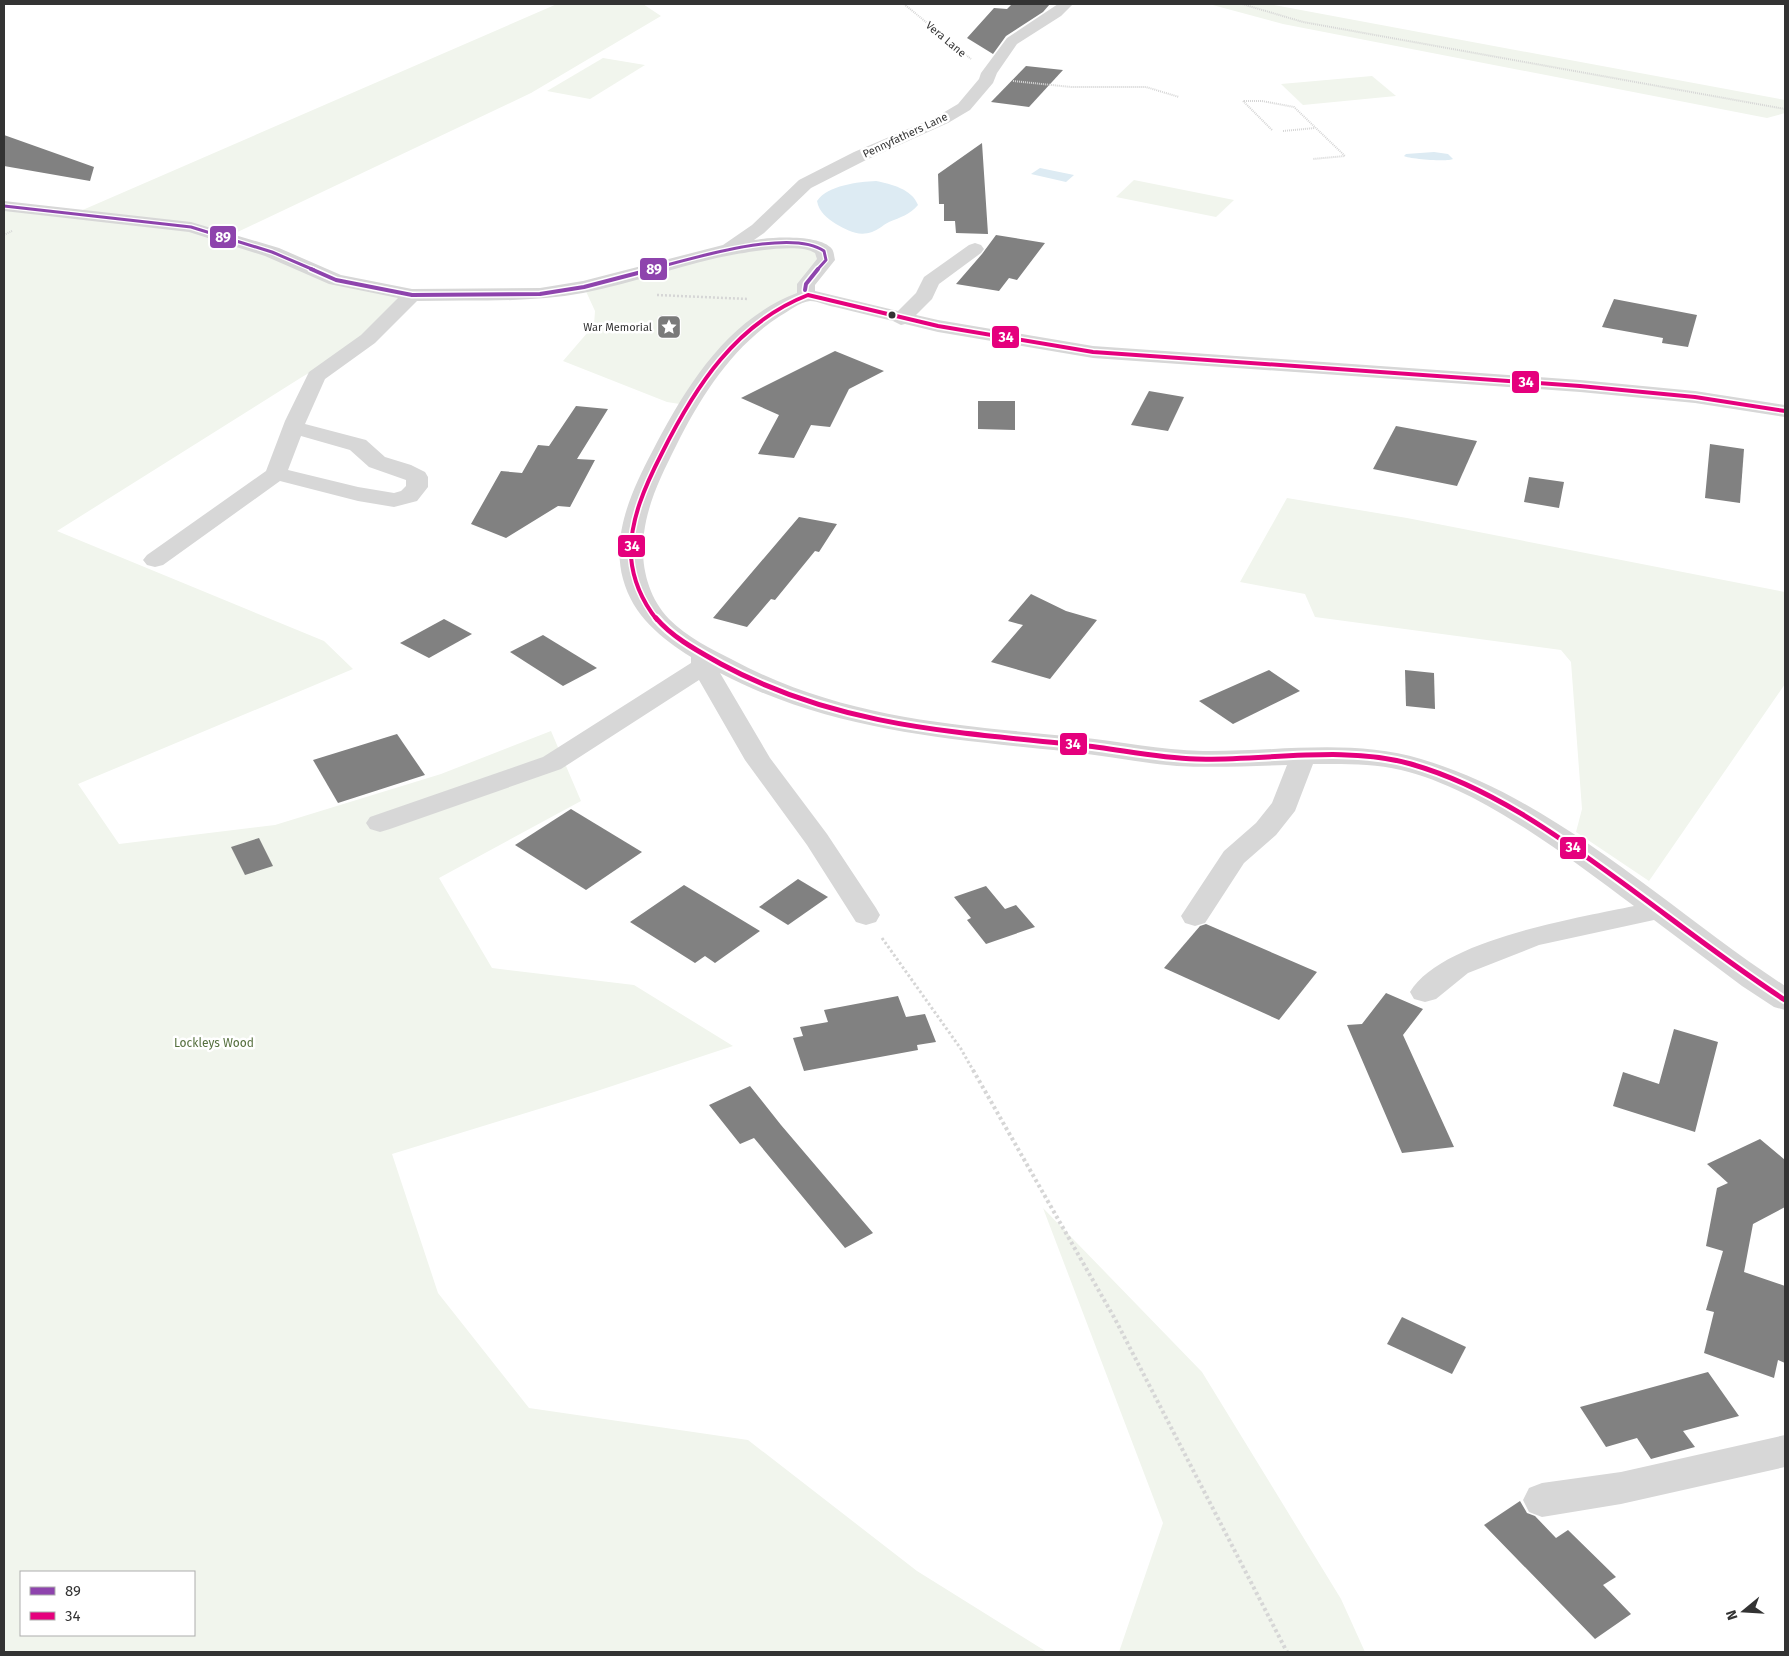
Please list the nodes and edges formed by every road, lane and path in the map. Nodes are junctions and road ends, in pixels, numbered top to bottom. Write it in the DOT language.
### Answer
graph roads {
  1 [pos="904,4"];
  2 [pos="1066,4"];
  3 [pos="1242,4"];
  4 [pos="988,76"];
  5 [pos="1179,97"];
  6 [pos="1785,109"];
  7 [pos="1316,128"];
  8 [pos="1272,130"];
  9 [pos="1283,131"];
  10 [pos="1313,159"];
  11 [pos="4,206"];
  12 [pos="775,213"];
  13 [pos="818,246"];
  14 [pos="975,249"];
  15 [pos="727,250"];
  16 [pos="652,294"];
  17 [pos="412,295"];
  18 [pos="798,298"];
  19 [pos="901,318"];
  20 [pos="1785,411"];
  21 [pos="294,428"];
  22 [pos="276,474"];
  23 [pos="155,560"];
  24 [pos="703,661"];
  25 [pos="1303,756"];
  26 [pos="380,822"];
  27 [pos="1658,910"];
  28 [pos="866,915"];
  29 [pos="1195,916"];
  30 [pos="1425,992"];
  31 [pos="1785,1000"];
  32 [pos="1785,1450"];
  33 [pos="1542,1500"];
  34 [pos="1285,1650"];
  1 -- 4 [label="path, Vera Lane"];
  2 -- 4 [label="street, Pennyfathers Lane"];
  3 -- 6 [label="path"];
  4 -- 5 [label="path"];
  4 -- 12 [label="street, Pennyfathers Lane"];
  7 -- 8 [label="path"];
  7 -- 9 [label="path"];
  7 -- 10 [label="path"];
  11 -- 17 [label="street"];
  12 -- 13 [label="street"];
  12 -- 15 [label="street, Pennyfathers Lane"];
  13 -- 15 [label="street"];
  13 -- 18 [label="street"];
  14 -- 19 [label="street"];
  15 -- 17 [label="street"];
  16 -- 18 [label="path"];
  17 -- 21 [label="street"];
  18 -- 19 [label="street"];
  18 -- 24 [label="street"];
  19 -- 20 [label="street"];
  21 -- 22 [label="street"];
  21 -- 22 [label="street"];
  22 -- 23 [label="street"];
  24 -- 25 [label="street"];
  24 -- 26 [label="street"];
  24 -- 28 [label="street"];
  25 -- 27 [label="street"];
  25 -- 29 [label="street"];
  27 -- 30 [label="street"];
  27 -- 31 [label="street"];
  28 -- 34 [label="path"];
  32 -- 33 [label="street"];
}
